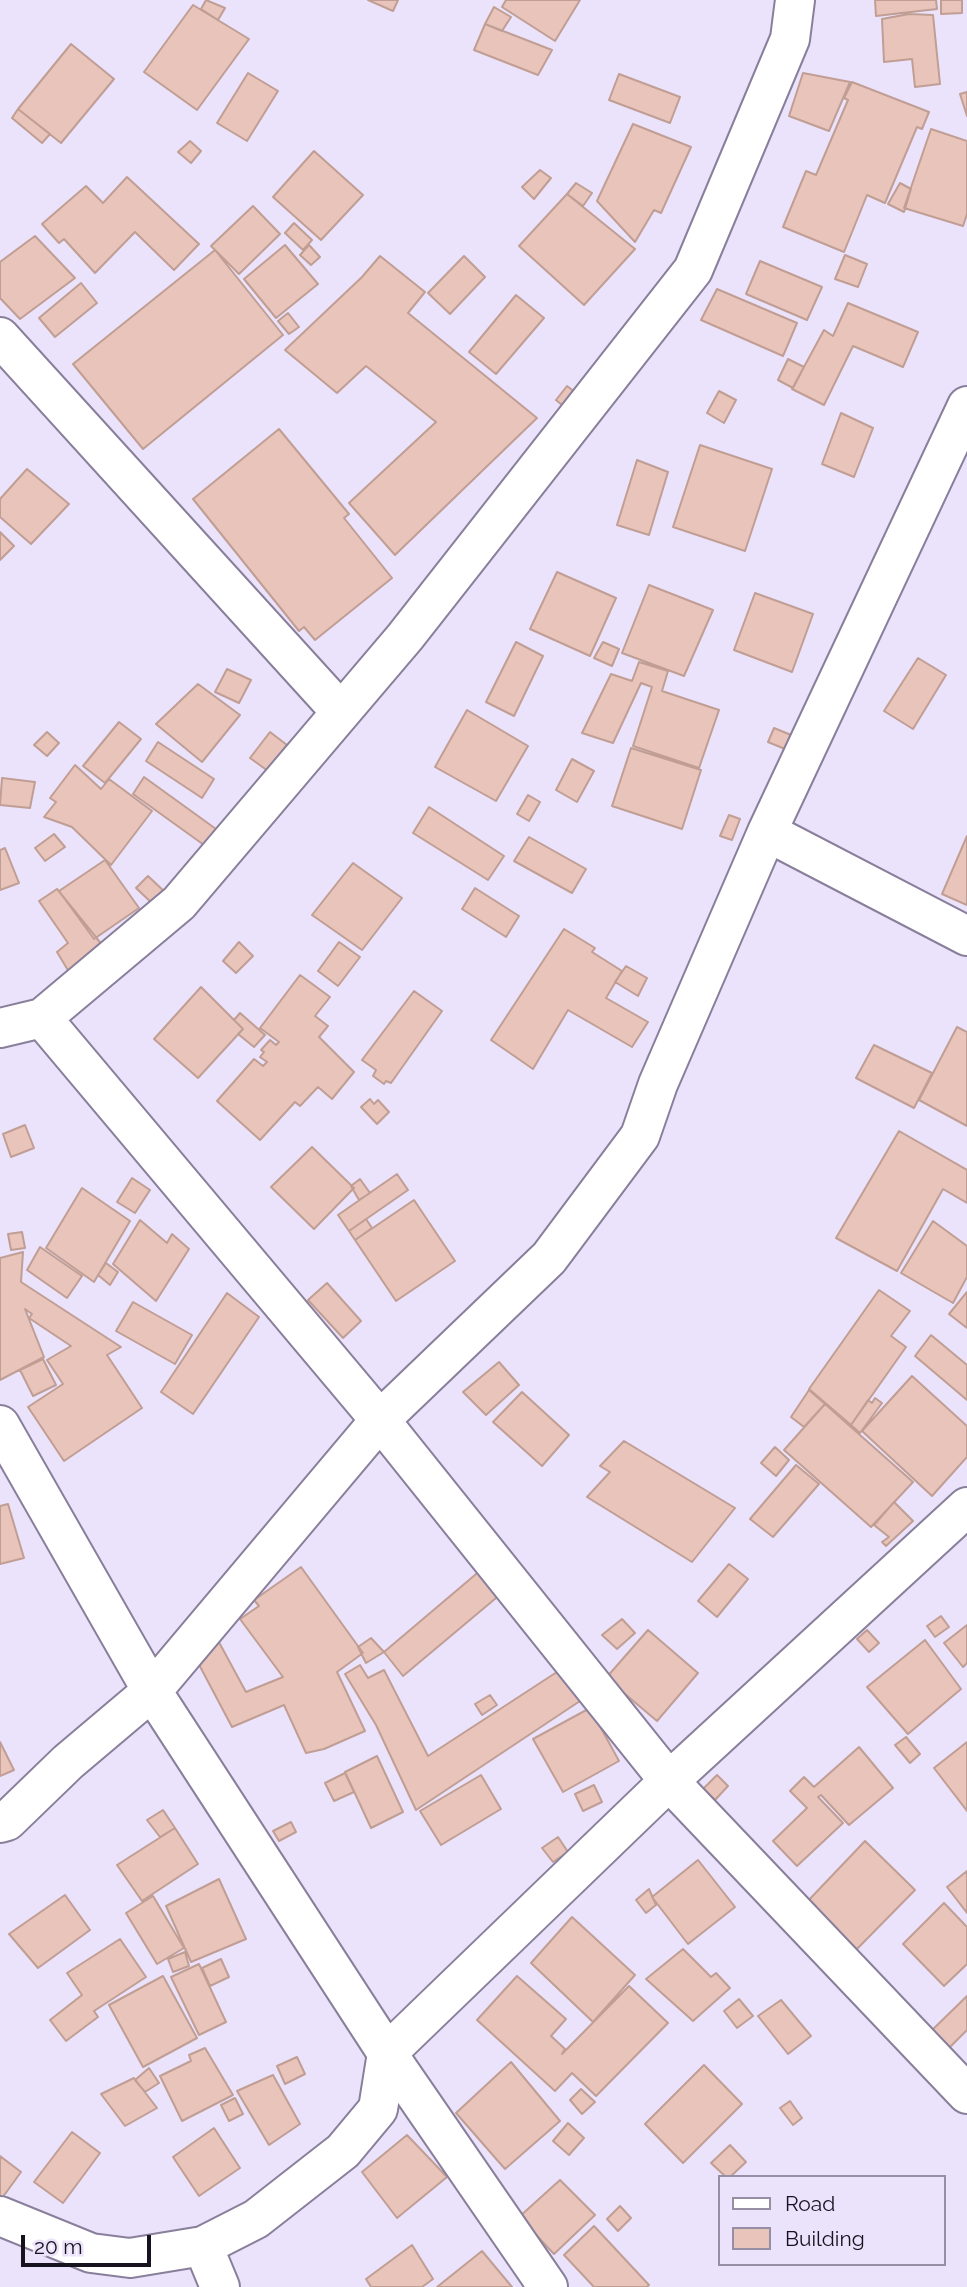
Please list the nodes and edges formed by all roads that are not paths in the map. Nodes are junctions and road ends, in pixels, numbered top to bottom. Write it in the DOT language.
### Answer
graph roads {
  1 [pos="795,0"];
  2 [pos="0,337"];
  3 [pos="967,406"];
  4 [pos="341,712"];
  5 [pos="767,832"];
  6 [pos="967,936"];
  7 [pos="42,1018"];
  8 [pos="0,1028"];
  9 [pos="380,1420"];
  10 [pos="0,1425"];
  11 [pos="967,1507"];
  12 [pos="152,1691"];
  13 [pos="669,1781"];
  14 [pos="0,1823"];
  15 [pos="387,2053"];
  16 [pos="967,2094"];
  17 [pos="0,2216"];
  18 [pos="203,2246"];
  19 [pos="220,2287"];
  20 [pos="548,2287"];
  1 -- 4 [label="street"];
  2 -- 4 [label="street"];
  3 -- 5 [label="street"];
  4 -- 7 [label="street"];
  5 -- 6 [label="street"];
  5 -- 9 [label="street"];
  7 -- 8 [label="street"];
  7 -- 9 [label="street"];
  9 -- 12 [label="street"];
  9 -- 13 [label="street"];
  10 -- 12 [label="street"];
  11 -- 13 [label="street"];
  12 -- 14 [label="street"];
  12 -- 15 [label="street"];
  13 -- 15 [label="street"];
  13 -- 16 [label="street"];
  15 -- 18 [label="street"];
  15 -- 20 [label="street"];
  17 -- 18 [label="street"];
  18 -- 19 [label="street"];
}
